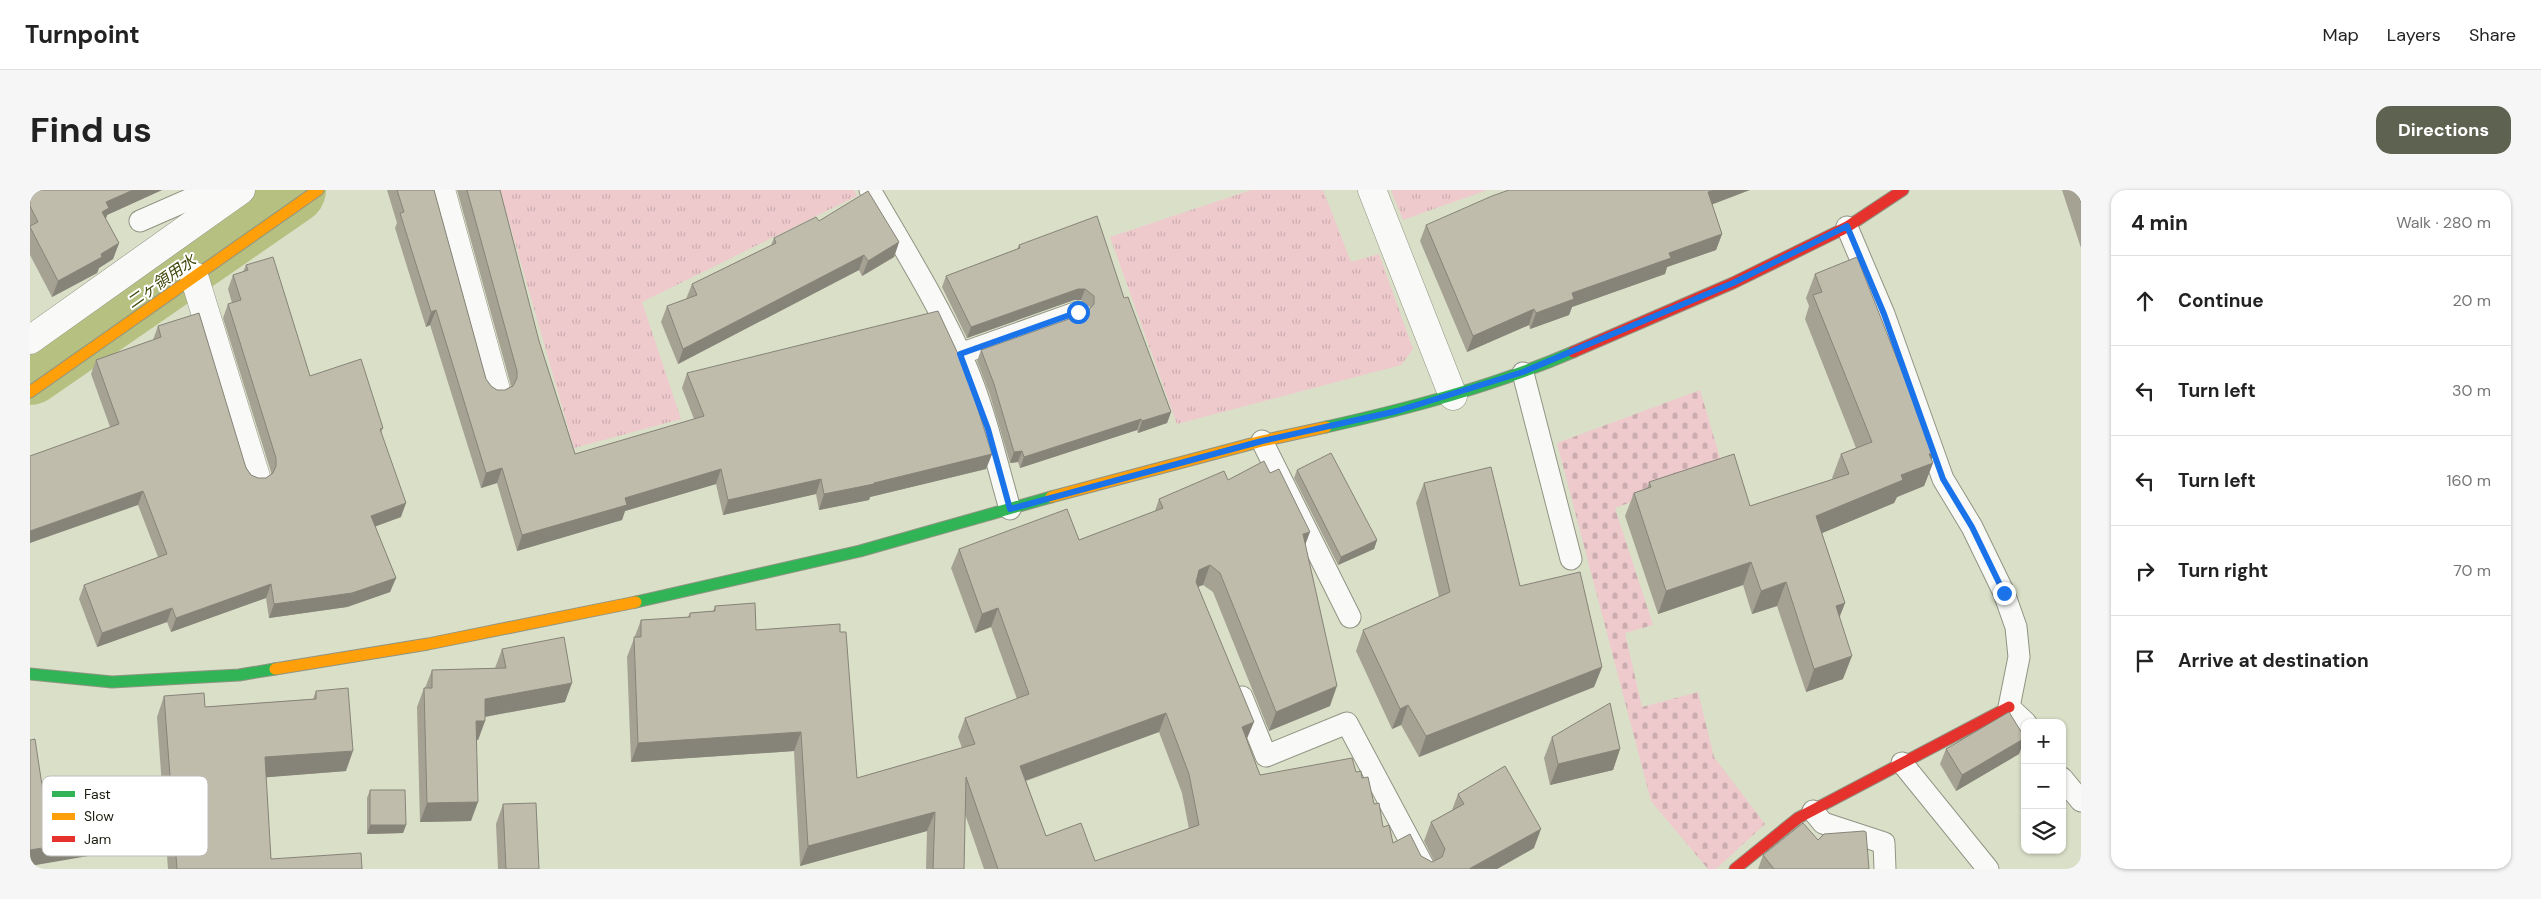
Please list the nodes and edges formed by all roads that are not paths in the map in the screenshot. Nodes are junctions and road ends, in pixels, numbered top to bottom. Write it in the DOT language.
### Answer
graph roads {
  1 [pos="318,190"];
  2 [pos="441,190"];
  3 [pos="870,190"];
  4 [pos="1372,190"];
  5 [pos="1903,190"];
  6 [pos="223,193"];
  7 [pos="140,220"];
  8 [pos="1847,226"];
  9 [pos="194,276"];
  10 [pos="1078,312"];
  11 [pos="30,340"];
  12 [pos="960,354"];
  13 [pos="1523,372"];
  14 [pos="496,390"];
  15 [pos="30,392"];
  16 [pos="1453,396"];
  17 [pos="1262,441"];
  18 [pos="256,477"];
  19 [pos="1010,509"];
  20 [pos="1571,559"];
  21 [pos="1350,617"];
  22 [pos="30,674"];
  23 [pos="1234,676"];
  24 [pos="2009,707"];
  25 [pos="2022,719"];
  26 [pos="1902,763"];
  27 [pos="2066,783"];
  28 [pos="2081,801"];
  29 [pos="1813,811"];
  30 [pos="1425,869"];
  31 [pos="1735,869"];
  32 [pos="1885,869"];
  33 [pos="1988,869"];
  1 -- 9 [label="street"];
  2 -- 14 [label="street"];
  3 -- 12 [label="lane"];
  4 -- 16 [label="street"];
  5 -- 8 [label="street"];
  6 -- 7 [label="lane"];
  6 -- 11 [label="street"];
  8 -- 13 [label="street"];
  8 -- 24 [label="lane"];
  9 -- 15 [label="street"];
  9 -- 18 [label="street"];
  10 -- 12 [label="lane"];
  12 -- 19 [label="lane"];
  13 -- 16 [label="street"];
  13 -- 20 [label="lane"];
  16 -- 17 [label="street"];
  17 -- 19 [label="street"];
  17 -- 21 [label="lane"];
  19 -- 22 [label="street"];
  23 -- 30 [label="lane"];
  24 -- 25 [label="lane"];
  24 -- 26 [label="street"];
  26 -- 29 [label="street"];
  26 -- 33 [label="lane"];
  27 -- 28 [label="lane"];
  29 -- 31 [label="street"];
  29 -- 32 [label="lane"];
}
